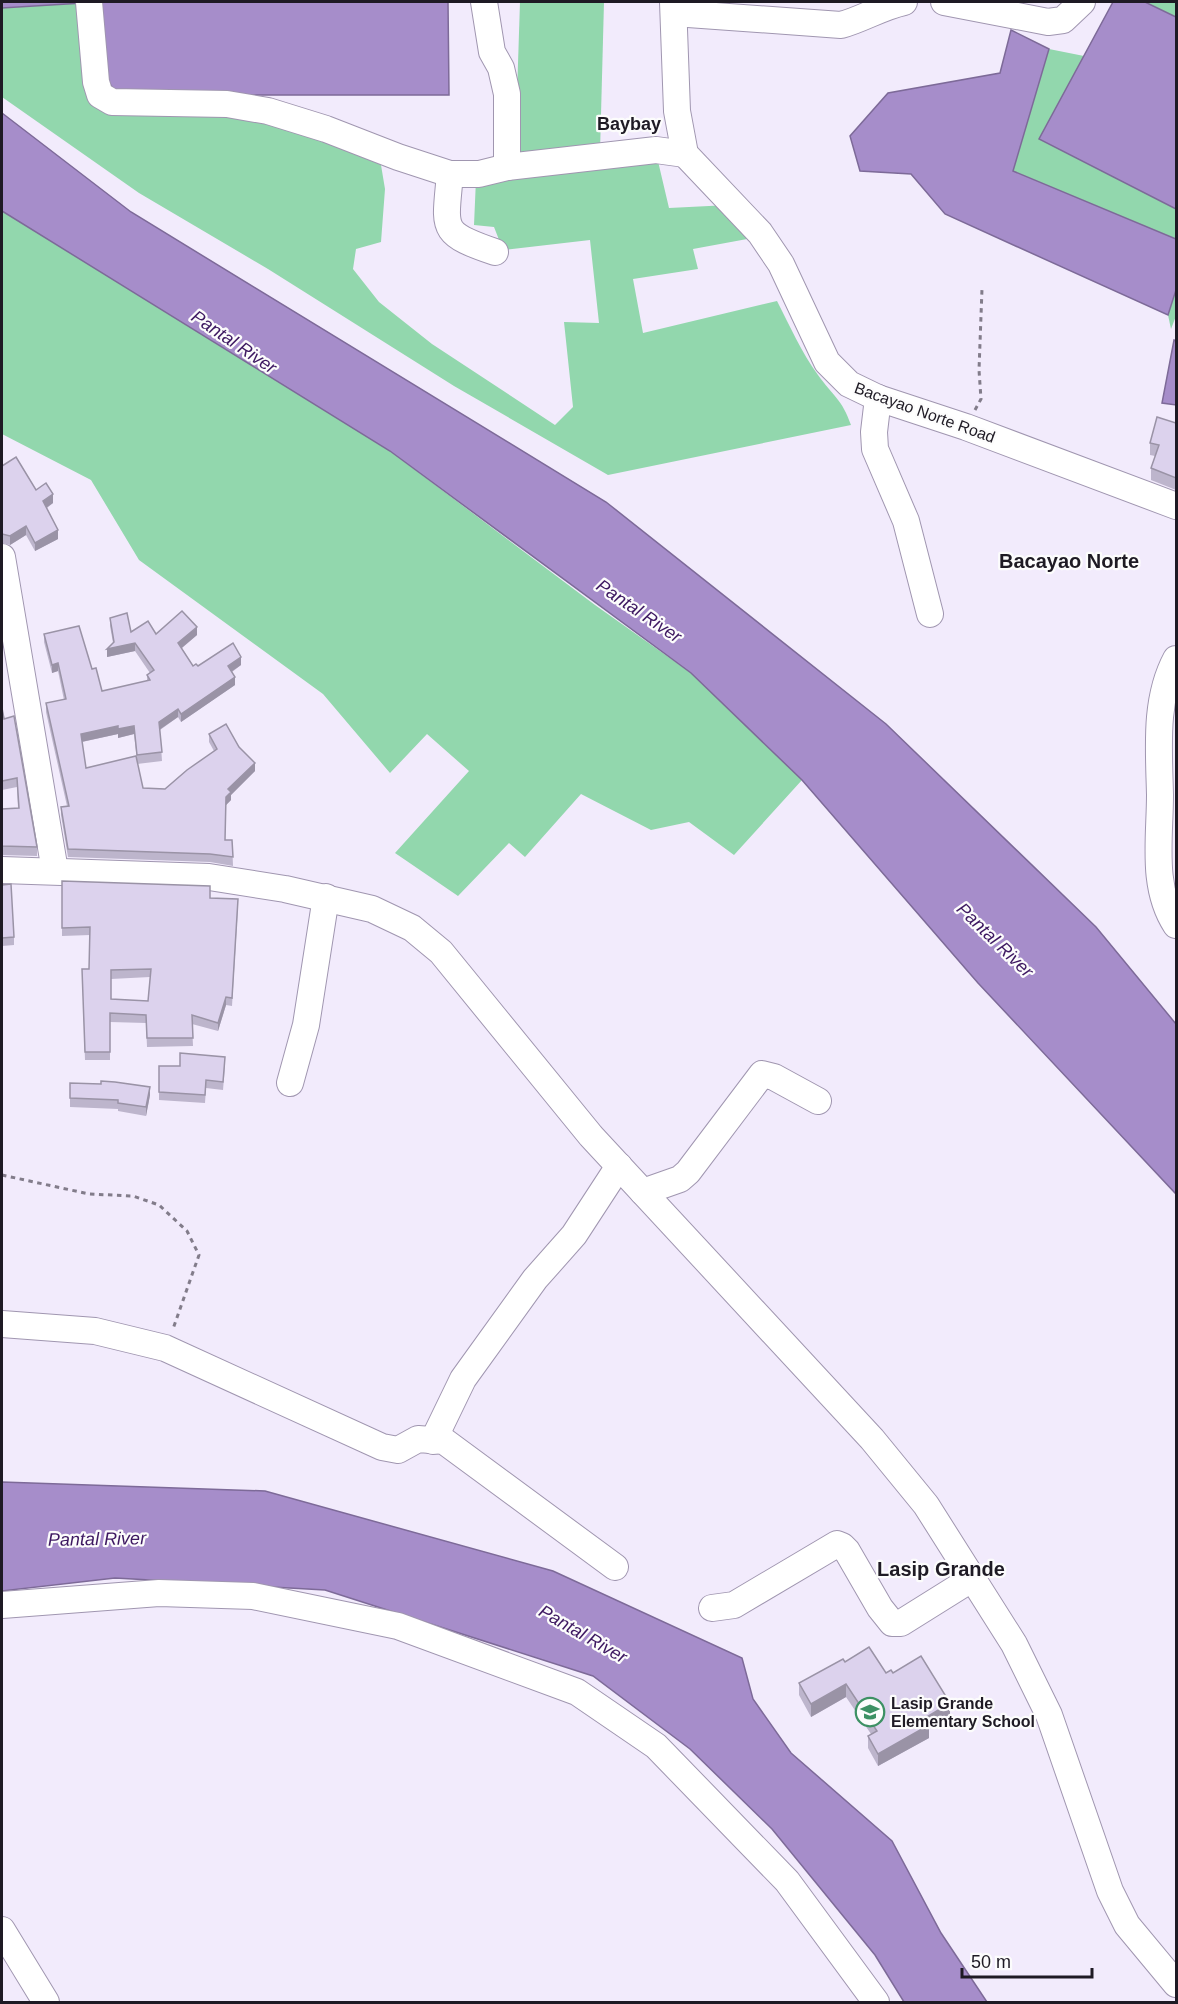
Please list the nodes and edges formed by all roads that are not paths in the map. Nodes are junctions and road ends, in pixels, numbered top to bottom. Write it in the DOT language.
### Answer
graph roads {
  1 [pos="89,2"];
  2 [pos="484,2"];
  3 [pos="903,2"];
  4 [pos="944,2"];
  5 [pos="1082,2"];
  6 [pos="673,7"];
  7 [pos="685,154"];
  8 [pos="507,167"];
  9 [pos="450,174"];
  10 [pos="495,252"];
  11 [pos="878,398"];
  12 [pos="1176,507"];
  13 [pos="2,557"];
  14 [pos="930,614"];
  15 [pos="1176,659"];
  16 [pos="2,870"];
  17 [pos="55,870"];
  18 [pos="327,897"];
  19 [pos="1176,925"];
  20 [pos="290,1083"];
  21 [pos="818,1101"];
  22 [pos="619,1166"];
  23 [pos="643,1192"];
  24 [pos="2,1324"];
  25 [pos="433,1441"];
  26 [pos="615,1567"];
  27 [pos="974,1578"];
  28 [pos="2,1605"];
  29 [pos="712,1608"];
  30 [pos="2,1930"];
  31 [pos="1176,1984"];
  32 [pos="46,2002"];
  33 [pos="876,2002"];
  1 -- 9 [label="street"];
  2 -- 8 [label="street"];
  3 -- 6 [label="street"];
  4 -- 5 [label="street"];
  6 -- 7 [label="street"];
  7 -- 8 [label="street"];
  7 -- 11 [label="street, Bacayao Norte Road"];
  8 -- 9 [label="street"];
  9 -- 10 [label="street"];
  11 -- 12 [label="street, Bacayao Norte Road"];
  11 -- 14 [label="street"];
  13 -- 17 [label="street"];
  15 -- 19 [label="street"];
  16 -- 17 [label="street"];
  17 -- 18 [label="street"];
  18 -- 20 [label="street"];
  18 -- 22 [label="street"];
  21 -- 23 [label="street"];
  22 -- 23 [label="street"];
  22 -- 25 [label="street"];
  23 -- 27 [label="street"];
  24 -- 25 [label="street"];
  25 -- 26 [label="street"];
  27 -- 29 [label="street"];
  27 -- 31 [label="street"];
  28 -- 33 [label="street"];
  30 -- 32 [label="street"];
}
